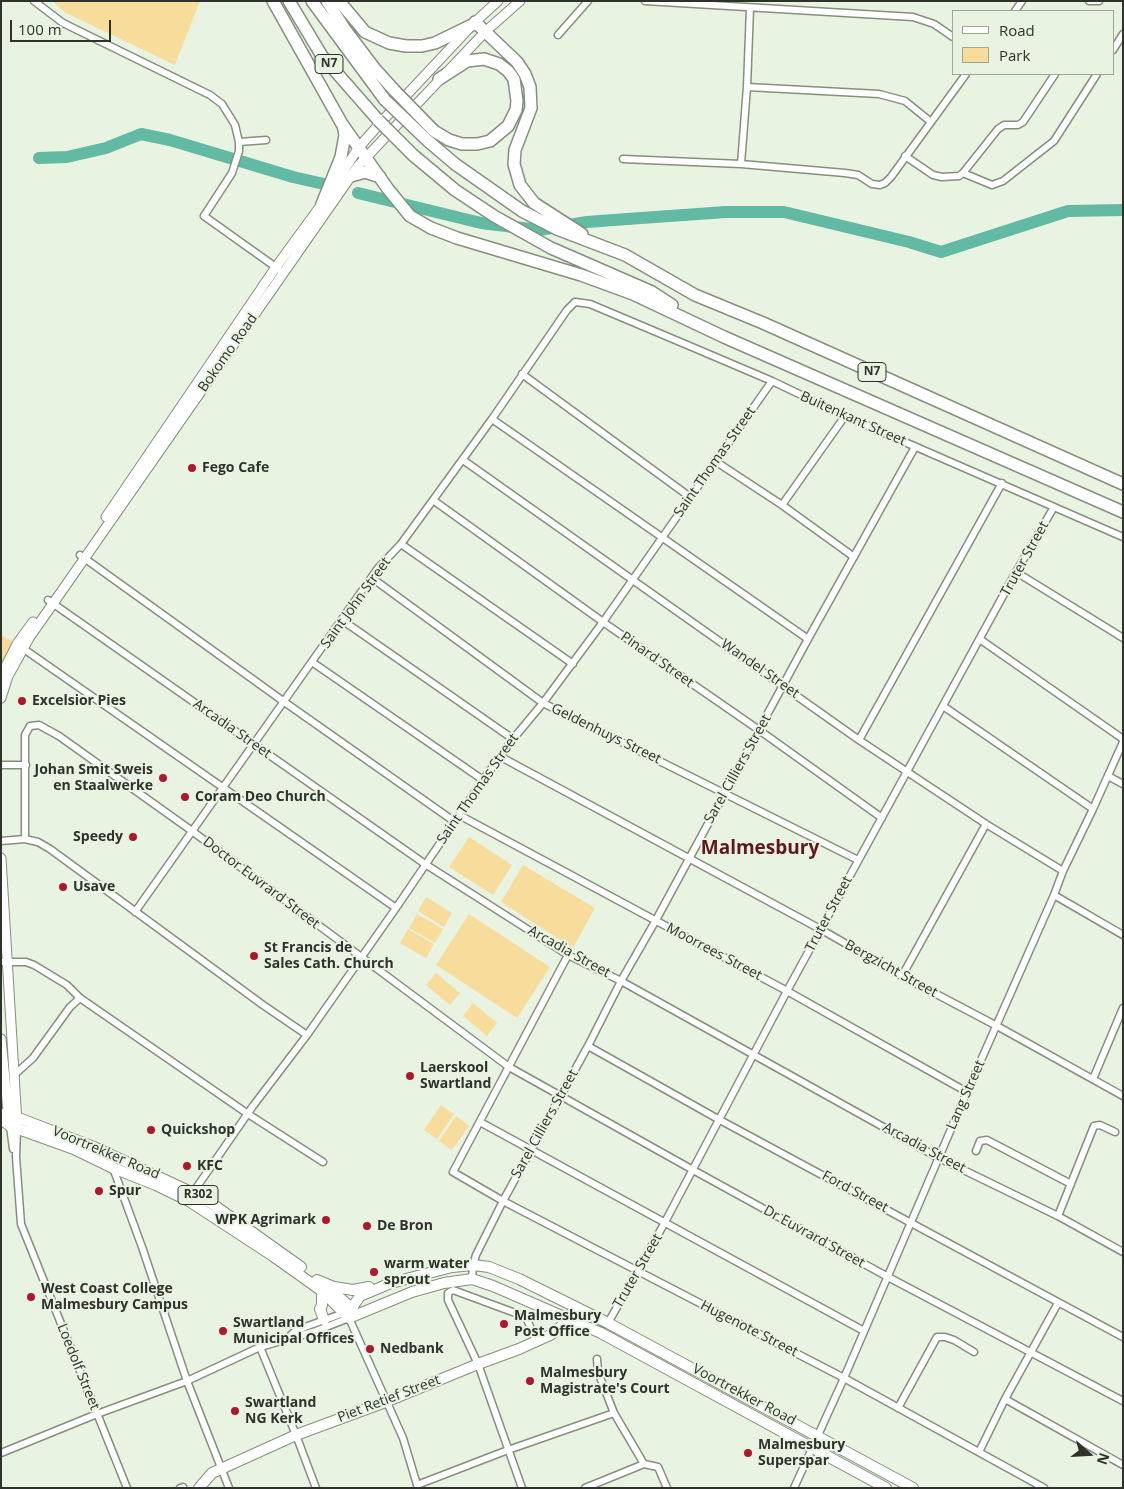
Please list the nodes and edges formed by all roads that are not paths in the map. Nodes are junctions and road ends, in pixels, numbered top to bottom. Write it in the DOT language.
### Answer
graph roads {
  1 [pos="34,1"];
  2 [pos="273,1"];
  3 [pos="289,1"];
  4 [pos="312,1"];
  5 [pos="327,1"];
  6 [pos="339,1"];
  7 [pos="498,1"];
  8 [pos="520,1"];
  9 [pos="588,1"];
  10 [pos="645,1"];
  11 [pos="1089,1"];
  12 [pos="1099,1"];
  13 [pos="750,8"];
  14 [pos="473,24"];
  15 [pos="486,32"];
  16 [pos="1123,34"];
  17 [pos="558,35"];
  18 [pos="952,36"];
  19 [pos="1114,48"];
  20 [pos="965,75"];
  21 [pos="1054,75"];
  22 [pos="1096,75"];
  23 [pos="439,79"];
  24 [pos="747,87"];
  25 [pos="930,122"];
  26 [pos="342,124"];
  27 [pos="431,136"];
  28 [pos="266,140"];
  29 [pos="240,142"];
  30 [pos="362,152"];
  31 [pos="906,156"];
  32 [pos="623,160"];
  33 [pos="741,164"];
  34 [pos="963,173"];
  35 [pos="351,176"];
  36 [pos="380,177"];
  37 [pos="322,204"];
  38 [pos="603,247"];
  39 [pos="280,270"];
  40 [pos="582,302"];
  41 [pos="724,337"];
  42 [pos="522,374"];
  43 [pos="772,381"];
  44 [pos="845,416"];
  45 [pos="492,420"];
  46 [pos="915,447"];
  47 [pos="462,460"];
  48 [pos="715,461"];
  49 [pos="1002,483"];
  50 [pos="1123,484"];
  51 [pos="690,497"];
  52 [pos="433,500"];
  53 [pos="782,504"];
  54 [pos="1054,507"];
  55 [pos="1123,512"];
  56 [pos="1123,537"];
  57 [pos="662,538"];
  58 [pos="401,544"];
  59 [pos="82,557"];
  60 [pos="854,557"];
  61 [pos="1016,572"];
  62 [pos="372,578"];
  63 [pos="633,579"];
  64 [pos="50,602"];
  65 [pos="342,620"];
  66 [pos="603,622"];
  67 [pos="1123,638"];
  68 [pos="808,639"];
  69 [pos="981,640"];
  70 [pos="20,646"];
  71 [pos="312,662"];
  72 [pos="573,664"];
  73 [pos="1,676"];
  74 [pos="784,685"];
  75 [pos="1,698"];
  76 [pos="283,701"];
  77 [pos="543,702"];
  78 [pos="943,706"];
  79 [pos="759,730"];
  80 [pos="513,738"];
  81 [pos="858,740"];
  82 [pos="1123,741"];
  83 [pos="253,744"];
  84 [pos="501,757"];
  85 [pos="1,765"];
  86 [pos="26,765"];
  87 [pos="906,772"];
  88 [pos="1108,776"];
  89 [pos="483,780"];
  90 [pos="1123,784"];
  91 [pos="224,787"];
  92 [pos="724,792"];
  93 [pos="1093,809"];
  94 [pos="459,815"];
  95 [pos="882,818"];
  96 [pos="455,822"];
  97 [pos="986,824"];
  98 [pos="192,832"];
  99 [pos="26,839"];
  100 [pos="1,840"];
  101 [pos="1,858"];
  102 [pos="689,858"];
  103 [pos="858,860"];
  104 [pos="425,864"];
  105 [pos="1063,871"];
  106 [pos="1054,896"];
  107 [pos="396,908"];
  108 [pos="135,912"];
  109 [pos="656,920"];
  110 [pos="822,930"];
  111 [pos="1123,935"];
  112 [pos="568,955"];
  113 [pos="360,957"];
  114 [pos="4,962"];
  115 [pos="902,976"];
  116 [pos="621,981"];
  117 [pos="67,985"];
  118 [pos="787,990"];
  119 [pos="80,998"];
  120 [pos="70,1008"];
  121 [pos="1123,1008"];
  122 [pos="997,1026"];
  123 [pos="307,1035"];
  124 [pos="1,1039"];
  125 [pos="588,1046"];
  126 [pos="753,1054"];
  127 [pos="509,1067"];
  128 [pos="13,1076"];
  129 [pos="1093,1079"];
  130 [pos="967,1092"];
  131 [pos="559,1096"];
  132 [pos="1123,1096"];
  133 [pos="248,1114"];
  134 [pos="7,1116"];
  135 [pos="718,1119"];
  136 [pos="480,1122"];
  137 [pos="13,1127"];
  138 [pos="1115,1132"];
  139 [pos="531,1150"];
  140 [pos="976,1151"];
  141 [pos="111,1154"];
  142 [pos="939,1158"];
  143 [pos="323,1162"];
  144 [pos="113,1168"];
  145 [pos="692,1170"];
  146 [pos="1071,1184"];
  147 [pos="191,1197"];
  148 [pos="503,1201"];
  149 [pos="1058,1216"];
  150 [pos="912,1222"];
  151 [pos="664,1224"];
  152 [pos="1123,1252"];
  153 [pos="473,1265"];
  154 [pos="636,1272"];
  155 [pos="888,1277"];
  156 [pos="472,1279"];
  157 [pos="317,1280"];
  158 [pos="391,1283"];
  159 [pos="322,1290"];
  160 [pos="1058,1303"];
  161 [pos="575,1308"];
  162 [pos="350,1314"];
  163 [pos="569,1318"];
  164 [pos="324,1320"];
  165 [pos="608,1323"];
  166 [pos="864,1331"];
  167 [pos="1123,1337"];
  168 [pos="285,1341"];
  169 [pos="536,1341"];
  170 [pos="260,1347"];
  171 [pos="974,1352"];
  172 [pos="1032,1352"];
  173 [pos="596,1359"];
  174 [pos="478,1364"];
  175 [pos="844,1378"];
  176 [pos="187,1382"];
  177 [pos="1005,1399"];
  178 [pos="388,1401"];
  179 [pos="1123,1401"];
  180 [pos="898,1408"];
  181 [pos="614,1413"];
  182 [pos="97,1414"];
  183 [pos="296,1435"];
  184 [pos="818,1436"];
  185 [pos="812,1449"];
  186 [pos="508,1450"];
  187 [pos="979,1452"];
  188 [pos="1,1453"];
  189 [pos="644,1464"];
  190 [pos="1123,1465"];
  191 [pos="222,1468"];
  192 [pos="418,1486"];
  193 [pos="127,1488"];
  194 [pos="199,1488"];
  195 [pos="230,1488"];
  196 [pos="316,1488"];
  197 [pos="522,1488"];
  198 [pos="585,1488"];
  199 [pos="667,1488"];
  200 [pos="794,1488"];
  201 [pos="886,1488"];
  202 [pos="913,1488"];
  203 [pos="1044,1488"];
  1 -- 29 [label="street"];
  2 -- 26 [label="highway"];
  3 -- 41 [label="highway, N7, bridge"];
  4 -- 27 [label="highway, N7, bridge"];
  5 -- 27 [label="highway, bridge"];
  6 -- 14 [label="highway"];
  7 -- 14 [label="main road, Bokomo Road"];
  8 -- 15 [label="main road, Bokomo Road"];
  9 -- 17 [label="street"];
  10 -- 13 [label="street"];
  11 -- 12 [label="street"];
  13 -- 18 [label="street"];
  13 -- 24 [label="street"];
  14 -- 15 [label="highway"];
  14 -- 30 [label="main road, Bokomo Road"];
  15 -- 23 [label="main road, Bokomo Road"];
  15 -- 38 [label="highway"];
  16 -- 19 [label="street"];
  20 -- 25 [label="street"];
  21 -- 34 [label="street"];
  22 -- 34 [label="street"];
  23 -- 27 [label="highway"];
  23 -- 30 [label="main road, Bokomo Road"];
  24 -- 25 [label="street"];
  24 -- 33 [label="street"];
  25 -- 31 [label="street"];
  26 -- 30 [label="highway"];
  26 -- 37 [label="highway"];
  27 -- 38 [label="highway, N7"];
  28 -- 29 [label="street"];
  29 -- 39 [label="street"];
  30 -- 35 [label="main road, Bokomo Road"];
  30 -- 36 [label="highway"];
  30 -- 37 [label="main road, Bokomo Road"];
  31 -- 33 [label="street"];
  31 -- 34 [label="street"];
  32 -- 33 [label="street"];
  35 -- 36 [label="highway"];
  35 -- 39 [label="main road, Bokomo Road"];
  36 -- 41 [label="highway"];
  37 -- 39 [label="main road, Bokomo Road"];
  38 -- 50 [label="highway, N7"];
  39 -- 59 [label="main road, Bokomo Road"];
  40 -- 42 [label="street, Saint John Street"];
  40 -- 43 [label="street, Buitenkant Street"];
  41 -- 55 [label="highway, N7"];
  42 -- 45 [label="street, Saint John Street"];
  42 -- 51 [label="street"];
  43 -- 44 [label="street, Buitenkant Street"];
  43 -- 48 [label="street, Saint Thomas Street"];
  44 -- 46 [label="street, Buitenkant Street"];
  44 -- 53 [label="street"];
  45 -- 47 [label="street, Saint John Street"];
  45 -- 57 [label="street"];
  46 -- 49 [label="street, Buitenkant Street"];
  46 -- 60 [label="street, Sarel Cilliers Street"];
  47 -- 52 [label="street, Saint John Street"];
  47 -- 63 [label="street, Wandel Street"];
  48 -- 51 [label="street, Saint Thomas Street"];
  48 -- 53 [label="street"];
  49 -- 54 [label="street, Buitenkant Street"];
  49 -- 81 [label="street"];
  51 -- 57 [label="street, Saint Thomas Street"];
  52 -- 58 [label="street, Saint John Street"];
  52 -- 66 [label="street, Pinard Street"];
  53 -- 60 [label="street"];
  54 -- 56 [label="street, Buitenkant Street"];
  54 -- 61 [label="street, Truter Street"];
  57 -- 63 [label="street, Saint Thomas Street"];
  57 -- 68 [label="street"];
  58 -- 62 [label="street, Saint John Street"];
  58 -- 72 [label="street"];
  59 -- 64 [label="main road, Bokomo Road"];
  59 -- 76 [label="street"];
  60 -- 68 [label="street, Sarel Cilliers Street"];
  61 -- 67 [label="street"];
  61 -- 69 [label="street, Truter Street"];
  62 -- 65 [label="street, Saint John Street"];
  62 -- 77 [label="street, Geldenhuys Street"];
  63 -- 66 [label="street, Saint Thomas Street"];
  63 -- 74 [label="street, Wandel Street"];
  64 -- 70 [label="main road, Bokomo Road"];
  64 -- 83 [label="street, Arcadia Street"];
  65 -- 71 [label="street, Saint John Street"];
  65 -- 80 [label="street"];
  66 -- 72 [label="street, Saint Thomas Street"];
  66 -- 79 [label="street, Pinard Street"];
  68 -- 74 [label="street, Sarel Cilliers Street"];
  69 -- 78 [label="street, Truter Street"];
  69 -- 82 [label="street"];
  70 -- 73 [label="main road, Bokomo Road"];
  70 -- 75 [label="main road, Bokomo Road"];
  70 -- 91 [label="street"];
  71 -- 76 [label="street, Saint John Street"];
  71 -- 89 [label="street"];
  72 -- 77 [label="street, Saint Thomas Street"];
  74 -- 79 [label="street, Sarel Cilliers Street"];
  74 -- 81 [label="street, Wandel Street"];
  76 -- 83 [label="street, Saint John Street"];
  76 -- 96 [label="street"];
  77 -- 80 [label="street, Saint Thomas Street"];
  77 -- 92 [label="street, Geldenhuys Street"];
  78 -- 87 [label="street, Truter Street"];
  78 -- 93 [label="street"];
  79 -- 92 [label="street, Sarel Cilliers Street"];
  79 -- 95 [label="street, Pinard Street"];
  80 -- 84 [label="street, Saint Thomas Street"];
  81 -- 87 [label="street, Wandel Street"];
  82 -- 88 [label="street, Lang Street"];
  83 -- 91 [label="street, Saint John Street"];
  83 -- 104 [label="street, Arcadia Street"];
  84 -- 89 [label="street, Saint Thomas Street"];
  84 -- 102 [label="street, Bergzicht Street"];
  85 -- 86 [label="street"];
  86 -- 98 [label="street, Doctor Euvrard Street"];
  86 -- 99 [label="street"];
  87 -- 95 [label="street, Truter Street"];
  87 -- 97 [label="street, Wandel Street"];
  88 -- 90 [label="street"];
  88 -- 93 [label="street, Lang Street"];
  89 -- 94 [label="street, Saint Thomas Street"];
  91 -- 98 [label="street, Saint John Street"];
  91 -- 107 [label="street"];
  92 -- 102 [label="street, Sarel Cilliers Street"];
  92 -- 103 [label="street, Geldenhuys Street"];
  93 -- 105 [label="street, Lang Street"];
  94 -- 96 [label="street, Saint Thomas Street"];
  94 -- 109 [label="street, Moorrees Street"];
  95 -- 103 [label="street, Truter Street"];
  96 -- 104 [label="street, Saint Thomas Street"];
  97 -- 105 [label="street, Wandel Street"];
  97 -- 115 [label="street"];
  98 -- 108 [label="street, Saint John Street"];
  98 -- 113 [label="street, Doctor Euvrard Street"];
  99 -- 100 [label="street"];
  99 -- 108 [label="street"];
  101 -- 114 [label="main road"];
  102 -- 109 [label="street, Sarel Cilliers Street"];
  102 -- 110 [label="street, Bergzicht Street"];
  103 -- 110 [label="street, Truter Street"];
  104 -- 107 [label="street, Saint Thomas Street"];
  104 -- 112 [label="street, Arcadia Street"];
  105 -- 106 [label="street, Lang Street"];
  106 -- 111 [label="street"];
  106 -- 122 [label="street, Lang Street"];
  107 -- 113 [label="street, Saint Thomas Street"];
  108 -- 123 [label="street"];
  109 -- 116 [label="street, Sarel Cilliers Street"];
  109 -- 118 [label="street, Moorrees Street"];
  110 -- 115 [label="street, Bergzicht Street"];
  110 -- 118 [label="street, Truter Street"];
  112 -- 116 [label="street, Arcadia Street"];
  112 -- 127 [label="street"];
  113 -- 123 [label="street, Saint Thomas Street"];
  113 -- 127 [label="street, Doctor Euvrard Street"];
  114 -- 117 [label="street"];
  114 -- 128 [label="main road"];
  115 -- 122 [label="street, Bergzicht Street"];
  116 -- 125 [label="street, Sarel Cilliers Street"];
  116 -- 126 [label="street, Arcadia Street"];
  117 -- 119 [label="street"];
  117 -- 120 [label="street"];
  118 -- 126 [label="street, Truter Street"];
  118 -- 130 [label="street, Moorrees Street"];
  119 -- 120 [label="street"];
  119 -- 133 [label="street"];
  120 -- 128 [label="street"];
  121 -- 129 [label="street"];
  122 -- 129 [label="street, Bergzicht Street"];
  122 -- 130 [label="street, Lang Street"];
  123 -- 133 [label="street, Saint Thomas Street"];
  124 -- 134 [label="main road"];
  125 -- 131 [label="street, Sarel Cilliers Street"];
  125 -- 135 [label="street, Ford Street"];
  126 -- 135 [label="street, Truter Street"];
  126 -- 142 [label="street, Arcadia Street"];
  127 -- 131 [label="street, Dr Euvrard Street"];
  127 -- 136 [label="street"];
  128 -- 134 [label="main road"];
  129 -- 132 [label="street, Bergzicht Street"];
  130 -- 142 [label="street, Lang Street"];
  131 -- 139 [label="street, Sarel Cilliers Street"];
  131 -- 145 [label="street, Dr Euvrard Street"];
  133 -- 143 [label="street"];
  133 -- 147 [label="street, Saint Thomas Street"];
  134 -- 137 [label="main road, Voortrekker Road / R302"];
  134 -- 137 [label="main road, Loedolf Street"];
  134 -- 141 [label="main road, Voortrekker Road / R302"];
  135 -- 145 [label="street, Truter Street"];
  135 -- 150 [label="street, Ford Street"];
  136 -- 139 [label="street"];
  136 -- 148 [label="street, Hugenote Street"];
  137 -- 144 [label="main road, Voortrekker Road / R302"];
  137 -- 182 [label="street, Loedolf Street"];
  138 -- 146 [label="street"];
  139 -- 148 [label="street, Sarel Cilliers Street"];
  139 -- 151 [label="street"];
  140 -- 146 [label="street"];
  141 -- 144 [label="street"];
  141 -- 147 [label="main road, Voortrekker Road / R302"];
  142 -- 149 [label="street, Arcadia Street"];
  142 -- 150 [label="street, Lang Street"];
  144 -- 147 [label="main road, Voortrekker Road / R302"];
  144 -- 176 [label="street"];
  145 -- 151 [label="street, Truter Street"];
  145 -- 155 [label="street, Dr Euvrard Street"];
  146 -- 149 [label="street"];
  147 -- 157 [label="main road, Voortrekker Road / R302"];
  147 -- 159 [label="main road, Voortrekker Road / R302"];
  148 -- 153 [label="street, Sarel Cilliers Street"];
  148 -- 154 [label="street, Hugenote Street"];
  149 -- 152 [label="street, Arcadia Street"];
  150 -- 155 [label="street, Lang Street"];
  150 -- 160 [label="street, Ford Street"];
  151 -- 154 [label="street, Truter Street"];
  151 -- 166 [label="street"];
  153 -- 156 [label="street, Sarel Cilliers Street"];
  153 -- 158 [label="main road, Voortrekker Road"];
  153 -- 161 [label="main road, Voortrekker Road"];
  154 -- 165 [label="street, Truter Street"];
  154 -- 175 [label="street, Hugenote Street"];
  155 -- 166 [label="street, Lang Street"];
  155 -- 172 [label="street, Dr Euvrard Street"];
  156 -- 162 [label="main road, Voortrekker Road"];
  156 -- 163 [label="main road, Voortrekker Road"];
  157 -- 158 [label="main road"];
  157 -- 162 [label="main road, Voortrekker Road / R302"];
  158 -- 162 [label="main road, Voortrekker Road"];
  159 -- 162 [label="main road, Voortrekker Road / R302"];
  159 -- 164 [label="main road"];
  160 -- 167 [label="street, Ford Street"];
  160 -- 172 [label="street"];
  161 -- 163 [label="main road, Piet Retief Street"];
  161 -- 165 [label="main road, Voortrekker Road"];
  162 -- 164 [label="street"];
  162 -- 168 [label="street"];
  162 -- 178 [label="street"];
  163 -- 169 [label="main road, Piet Retief Street"];
  163 -- 185 [label="main road, Voortrekker Road"];
  164 -- 168 [label="street"];
  165 -- 184 [label="main road, Voortrekker Road"];
  166 -- 175 [label="street, Lang Street"];
  168 -- 170 [label="street"];
  169 -- 174 [label="main road, Piet Retief Street"];
  169 -- 174 [label="street"];
  170 -- 176 [label="street"];
  170 -- 183 [label="street"];
  171 -- 180 [label="street"];
  172 -- 177 [label="street"];
  172 -- 179 [label="street, Dr Euvrard Street"];
  173 -- 181 [label="street"];
  174 -- 178 [label="main road, Piet Retief Street"];
  174 -- 186 [label="street"];
  175 -- 180 [label="street, Hugenote Street"];
  175 -- 184 [label="street, Lang Street"];
  176 -- 182 [label="street"];
  176 -- 191 [label="street"];
  177 -- 187 [label="street"];
  177 -- 190 [label="street"];
  178 -- 183 [label="main road, Piet Retief Street"];
  178 -- 192 [label="street"];
  180 -- 187 [label="street, Hugenote Street"];
  181 -- 186 [label="street"];
  181 -- 189 [label="street"];
  182 -- 188 [label="street"];
  182 -- 193 [label="street, Loedolf Street"];
  183 -- 191 [label="main road, Piet Retief Street"];
  183 -- 196 [label="street"];
  184 -- 185 [label="street, Lang Street"];
  184 -- 202 [label="main road, Voortrekker Road"];
  185 -- 200 [label="street, Lang Street"];
  185 -- 201 [label="main road, Voortrekker Road"];
  186 -- 192 [label="street"];
  186 -- 197 [label="street"];
  187 -- 203 [label="street, Hugenote Street"];
  189 -- 198 [label="street"];
  189 -- 199 [label="street"];
  191 -- 194 [label="main road, Piet Retief Street"];
  191 -- 195 [label="street"];
}
